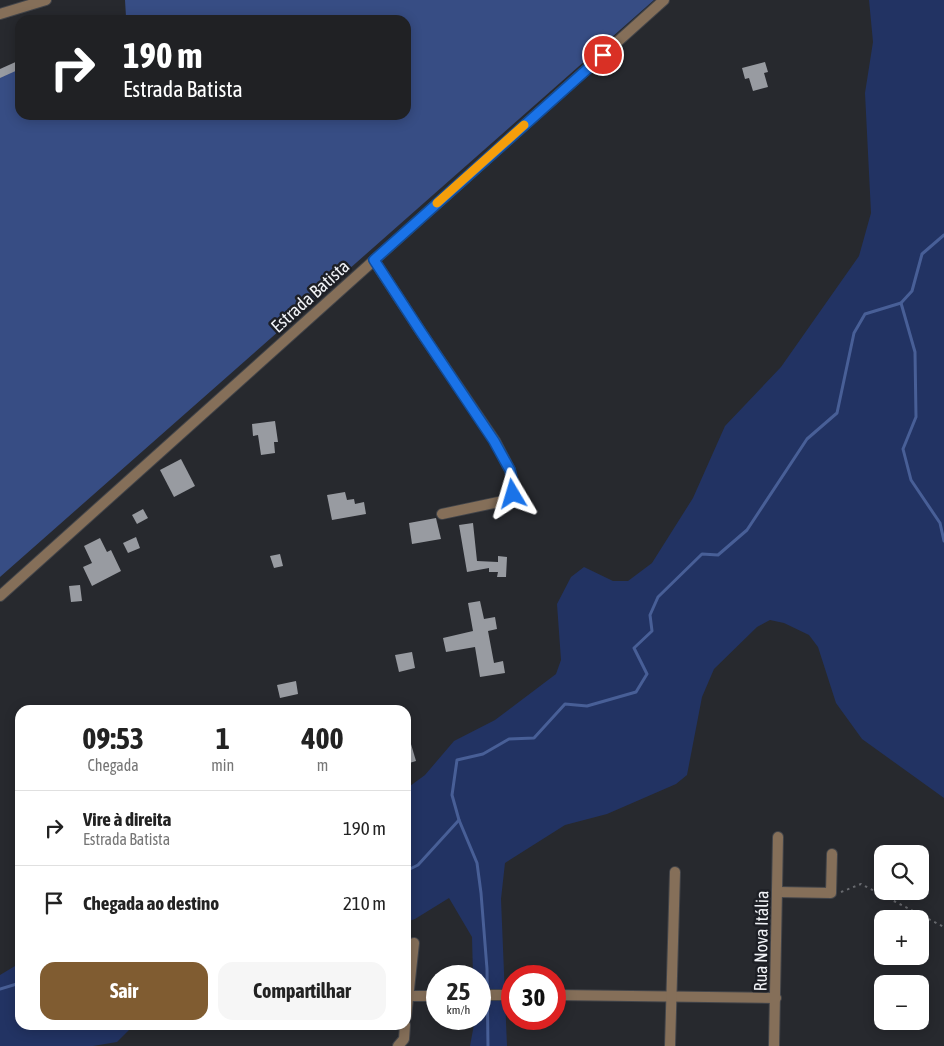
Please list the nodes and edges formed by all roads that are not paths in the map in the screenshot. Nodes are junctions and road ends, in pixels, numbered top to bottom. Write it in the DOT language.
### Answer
graph roads {
  1 [pos="46,0"];
  2 [pos="664,0"];
  3 [pos="0,14"];
  4 [pos="374,260"];
  5 [pos="442,514"];
  6 [pos="0,596"];
  7 [pos="778,837"];
  8 [pos="832,854"];
  9 [pos="674,872"];
  10 [pos="778,892"];
  11 [pos="414,944"];
  12 [pos="411,970"];
  13 [pos="566,995"];
  14 [pos="672,995"];
  15 [pos="411,996"];
  16 [pos="426,996"];
  17 [pos="776,998"];
  18 [pos="405,1030"];
  19 [pos="398,1046"];
  20 [pos="670,1046"];
  21 [pos="774,1046"];
  1 -- 3 [label="street"];
  2 -- 4 [label="street, Estrada Batista"];
  4 -- 5 [label="street"];
  4 -- 6 [label="street, Estrada Batista"];
  7 -- 10 [label="street, Rua Nova Itália"];
  8 -- 10 [label="street"];
  9 -- 14 [label="street"];
  10 -- 17 [label="street, Rua Nova Itália"];
  11 -- 12 [label="street"];
  13 -- 14 [label="street"];
  14 -- 17 [label="street"];
  14 -- 20 [label="street"];
  15 -- 16 [label="street"];
  17 -- 21 [label="street, Rua Nova Itália"];
  18 -- 19 [label="street"];
}
